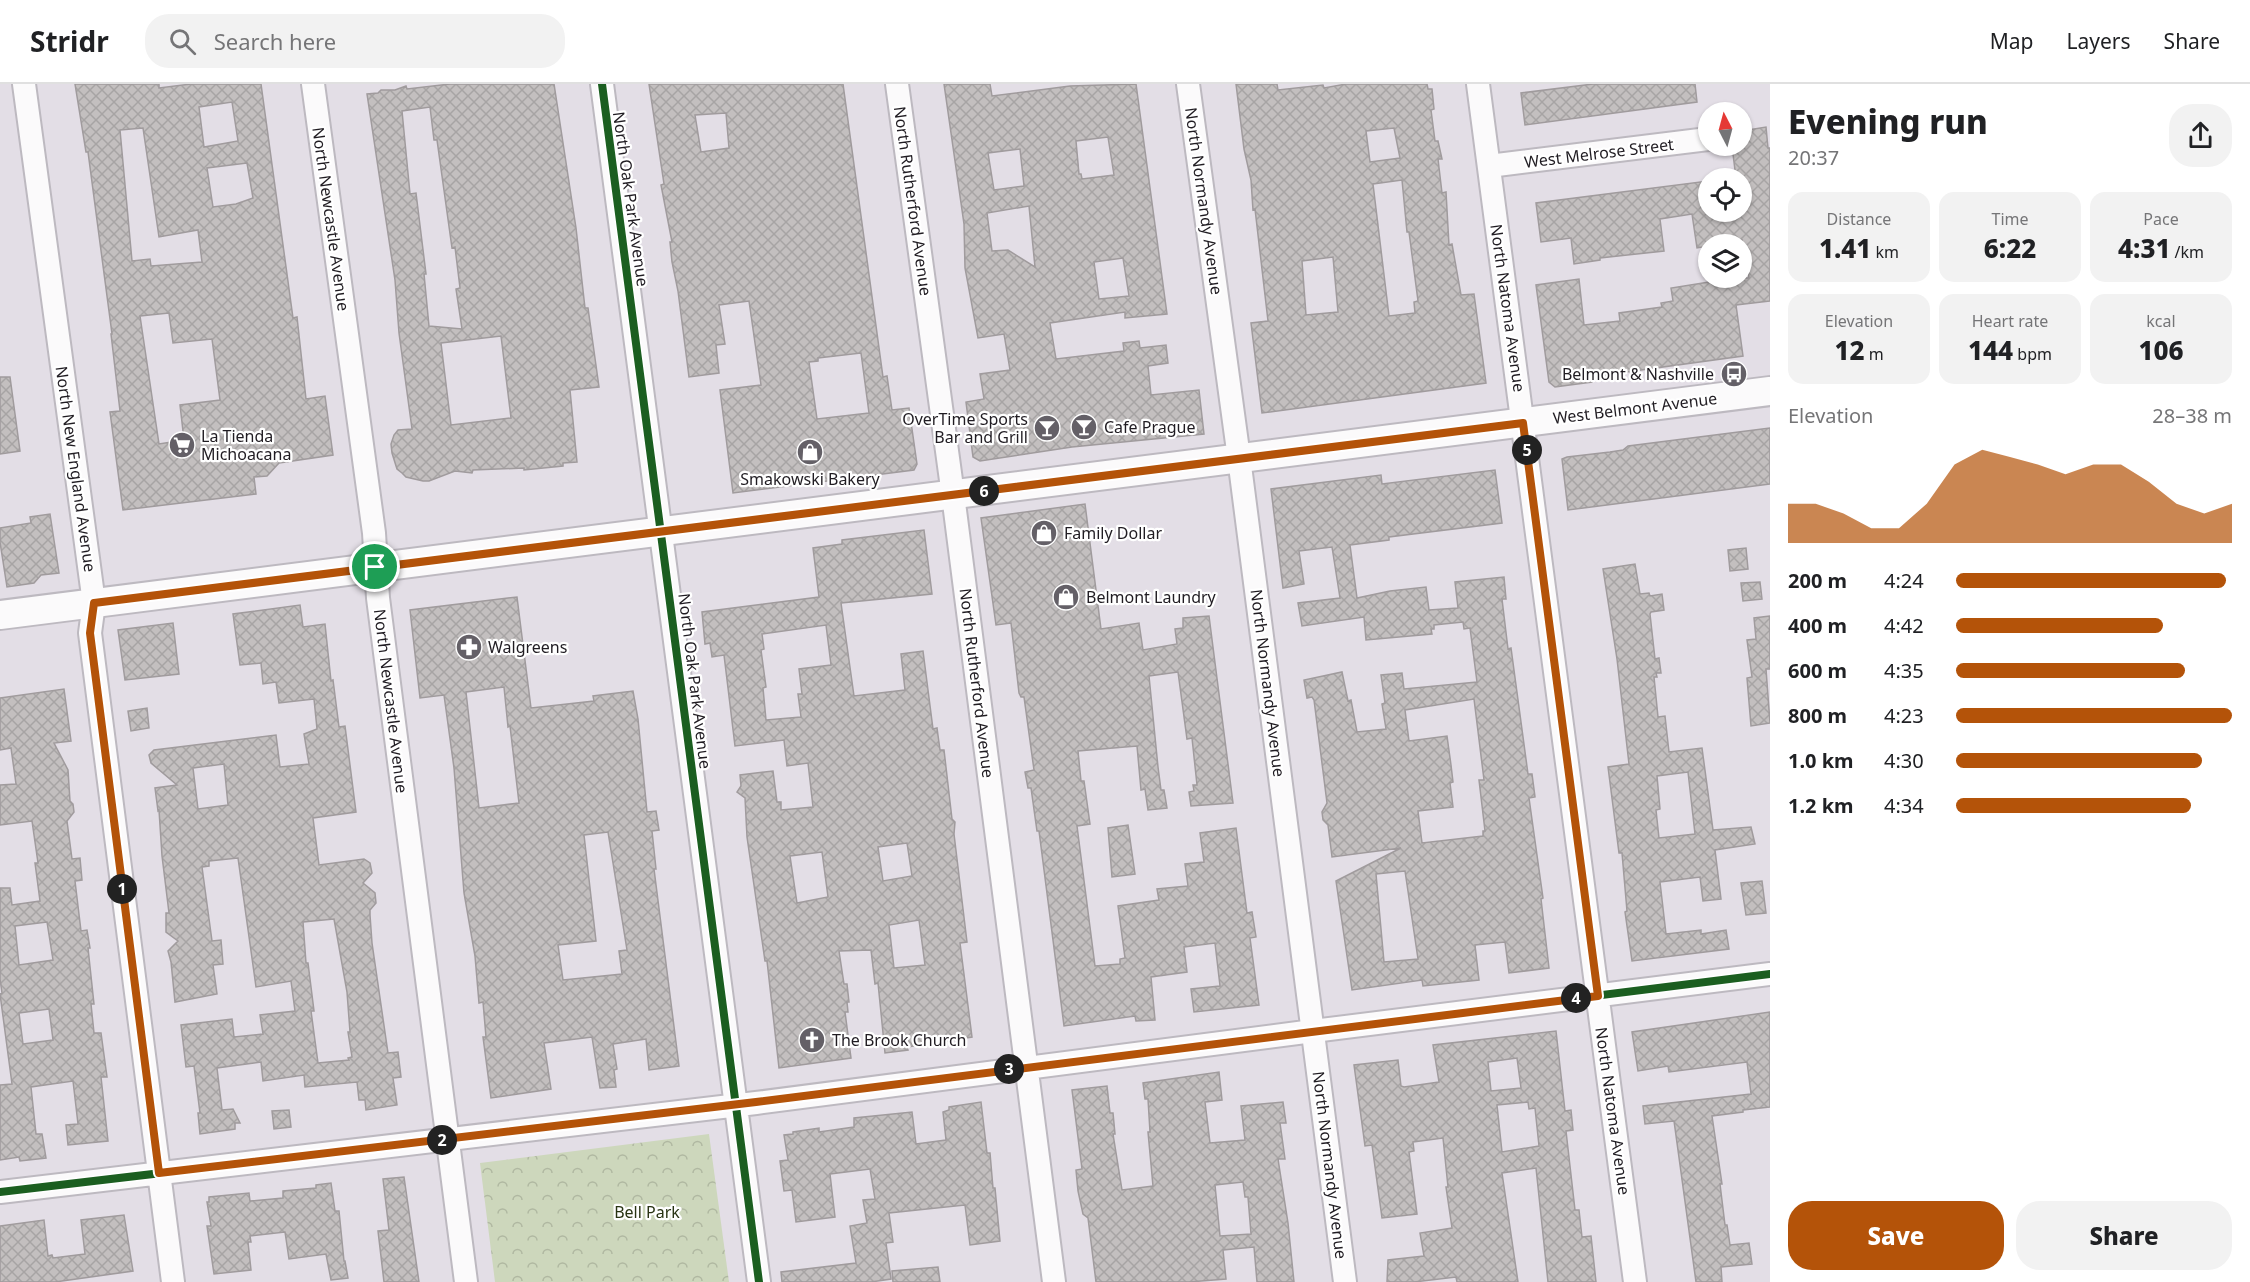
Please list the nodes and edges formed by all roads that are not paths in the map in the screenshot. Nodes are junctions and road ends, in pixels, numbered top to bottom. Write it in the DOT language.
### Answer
graph roads {
  1 [pos="24,84"];
  2 [pos="313,84"];
  3 [pos="602,84"];
  4 [pos="897,84"];
  5 [pos="1188,84"];
  6 [pos="1478,84"];
  7 [pos="1698,140"];
  8 [pos="1489,166"];
  9 [pos="1770,391"];
  10 [pos="1523,423"];
  11 [pos="1239,459"];
  12 [pos="953,495"];
  13 [pos="662,532"];
  14 [pos="375,567"];
  15 [pos="94,603"];
  16 [pos="0,615"];
  17 [pos="1770,974"];
  18 [pos="1598,996"];
  19 [pos="1313,1031"];
  20 [pos="1026,1067"];
  21 [pos="736,1105"];
  22 [pos="448,1139"];
  23 [pos="159,1173"];
  24 [pos="0,1192"];
  25 [pos="173,1282"];
  26 [pos="466,1282"];
  27 [pos="759,1282"];
  28 [pos="1054,1282"];
  29 [pos="1345,1282"];
  30 [pos="1635,1282"];
  1 -- 15 [label="street, North New England Avenue"];
  2 -- 14 [label="street, North Newcastle Avenue"];
  3 -- 13 [label="street, North Oak Park Avenue"];
  4 -- 12 [label="street, North Rutherford Avenue"];
  5 -- 11 [label="street, North Normandy Avenue"];
  6 -- 8 [label="street, North Natoma Avenue"];
  7 -- 8 [label="street, West Melrose Street"];
  8 -- 10 [label="street, North Natoma Avenue"];
  9 -- 10 [label="main road, West Belmont Avenue"];
  10 -- 11 [label="main road, West Belmont Avenue"];
  10 -- 18 [label="street, North Natoma Avenue"];
  11 -- 12 [label="main road, West Belmont Avenue"];
  11 -- 19 [label="street, North Normandy Avenue"];
  12 -- 13 [label="main road, West Belmont Avenue"];
  12 -- 20 [label="street, North Rutherford Avenue"];
  13 -- 14 [label="main road, West Belmont Avenue"];
  13 -- 21 [label="street, North Oak Park Avenue"];
  14 -- 15 [label="main road, West Belmont Avenue"];
  14 -- 22 [label="street, North Newcastle Avenue"];
  15 -- 16 [label="main road, West Belmont Avenue"];
  15 -- 23 [label="street, North New England Avenue"];
  17 -- 18 [label="street"];
  18 -- 19 [label="street"];
  18 -- 30 [label="street, North Natoma Avenue"];
  19 -- 20 [label="street"];
  19 -- 29 [label="street, North Normandy Avenue"];
  20 -- 21 [label="street"];
  20 -- 28 [label="street, North Rutherford Avenue"];
  21 -- 22 [label="street"];
  21 -- 27 [label="street, North Oak Park Avenue"];
  22 -- 23 [label="street"];
  22 -- 26 [label="street, North Newcastle Avenue"];
  23 -- 24 [label="street"];
  23 -- 25 [label="street, North New England Avenue"];
}
